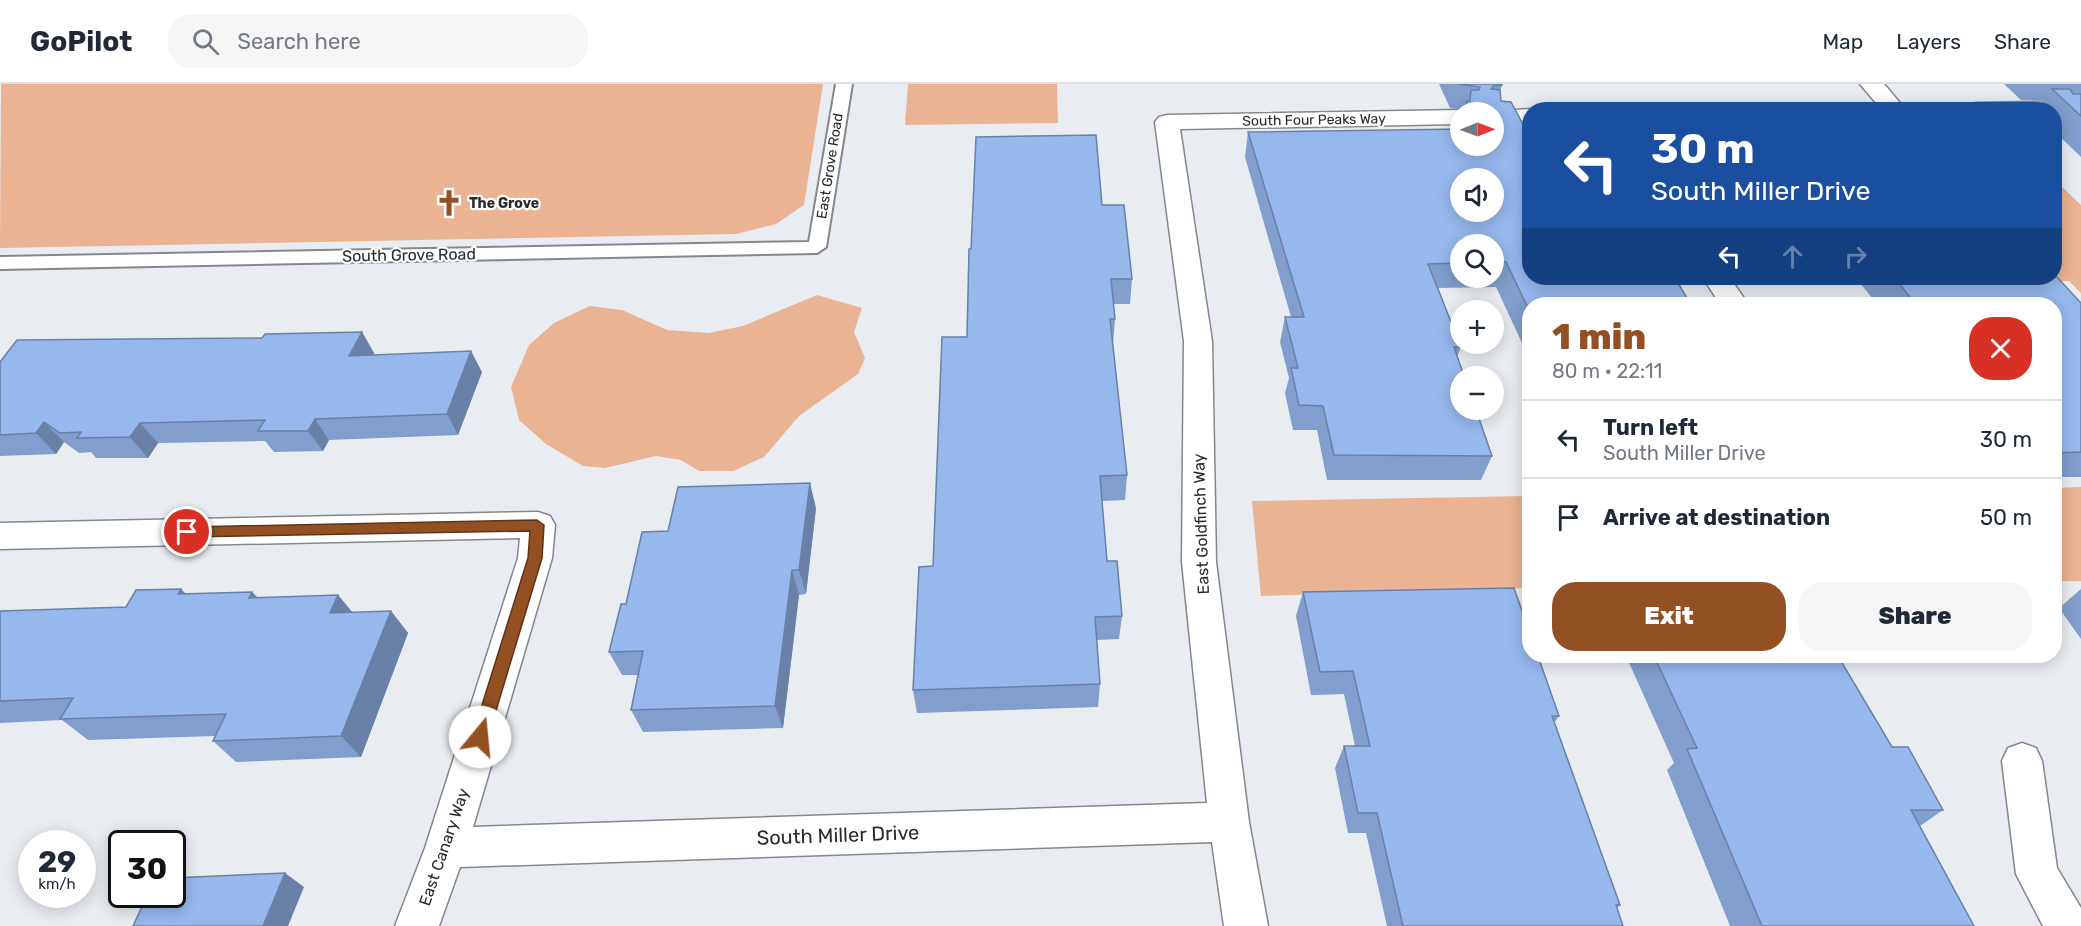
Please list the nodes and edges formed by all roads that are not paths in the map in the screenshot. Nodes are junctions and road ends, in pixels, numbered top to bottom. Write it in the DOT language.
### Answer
graph roads {
  1 [pos="843,84"];
  2 [pos="1871,84"];
  3 [pos="1888,102"];
  4 [pos="2062,108"];
  5 [pos="2081,108"];
  6 [pos="1522,116"];
  7 [pos="1450,117"];
  8 [pos="1504,117"];
  9 [pos="1167,122"];
  10 [pos="817,247"];
  11 [pos="0,263"];
  12 [pos="0,536"];
  13 [pos="2022,762"];
  14 [pos="1229,822"];
  15 [pos="446,848"];
  16 [pos="417,926"];
  17 [pos="1246,926"];
  18 [pos="2067,926"];
  1 -- 10 [label="lane, East Grove Road"];
  2 -- 3 [label="street"];
  4 -- 5 [label="street"];
  6 -- 8 [label="street"];
  7 -- 9 [label="street, South Four Peaks Way"];
  9 -- 14 [label="street, East Goldfinch Way"];
  10 -- 11 [label="lane, South Grove Road"];
  12 -- 15 [label="street, East Canary Way"];
  13 -- 18 [label="street"];
  14 -- 15 [label="street, South Miller Drive"];
  14 -- 17 [label="street, East Goldfinch Way"];
  15 -- 16 [label="street, East Canary Way"];
}
